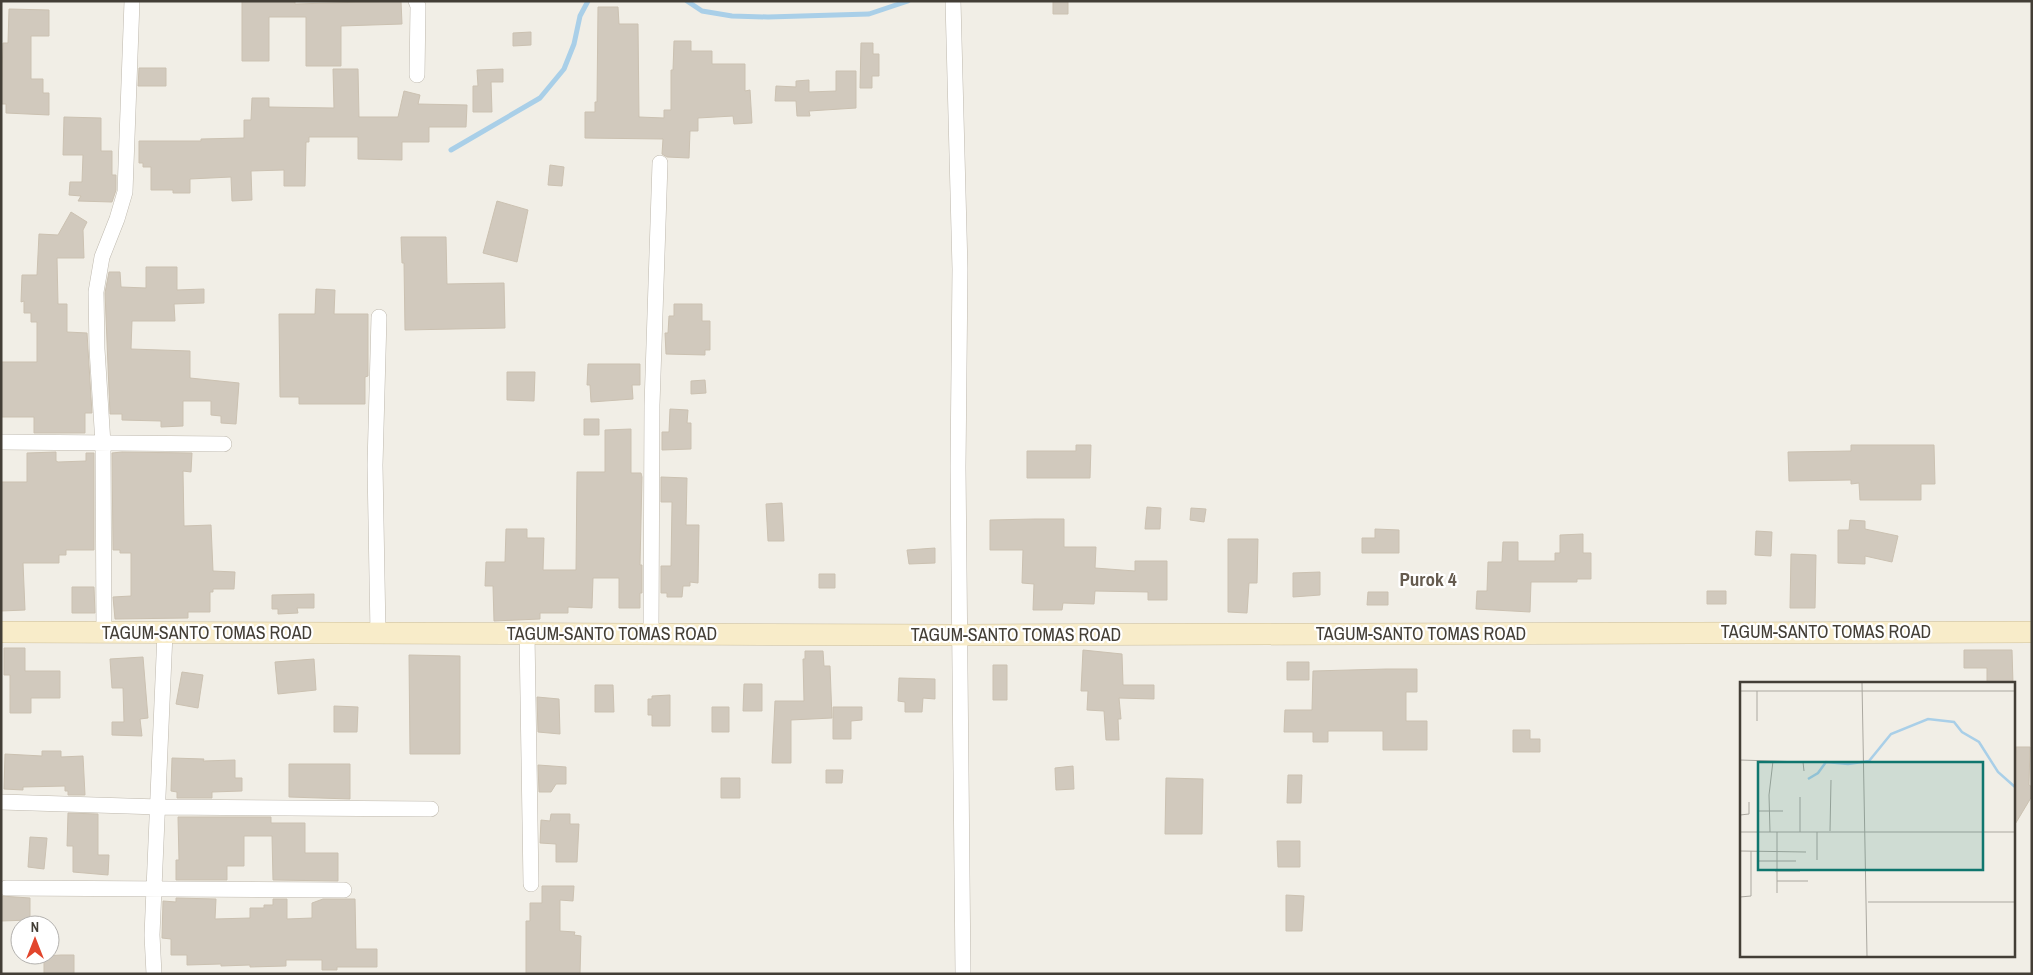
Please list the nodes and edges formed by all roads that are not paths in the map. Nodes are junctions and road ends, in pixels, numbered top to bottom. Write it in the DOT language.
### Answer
graph roads {
  1 [pos="132,1"];
  2 [pos="416,1"];
  3 [pos="953,1"];
  4 [pos="417,75"];
  5 [pos="660,163"];
  6 [pos="379,317"];
  7 [pos="1,442"];
  8 [pos="103,444"];
  9 [pos="224,444"];
  10 [pos="1,632"];
  11 [pos="2032,632"];
  12 [pos="104,633"];
  13 [pos="165,633"];
  14 [pos="378,634"];
  15 [pos="527,634"];
  16 [pos="651,634"];
  17 [pos="959,635"];
  18 [pos="1,802"];
  19 [pos="158,807"];
  20 [pos="431,809"];
  21 [pos="531,884"];
  22 [pos="6,888"];
  23 [pos="154,890"];
  24 [pos="344,890"];
  25 [pos="154,974"];
  26 [pos="963,974"];
  1 -- 8 [label="street"];
  2 -- 4 [label="street"];
  3 -- 17 [label="street"];
  5 -- 16 [label="street"];
  6 -- 14 [label="street"];
  7 -- 8 [label="street"];
  8 -- 9 [label="street"];
  8 -- 12 [label="street"];
  10 -- 12 [label="main road, TAGUM-SANTO TOMAS ROAD"];
  11 -- 17 [label="main road, TAGUM-SANTO TOMAS ROAD"];
  12 -- 13 [label="main road, TAGUM-SANTO TOMAS ROAD"];
  13 -- 14 [label="main road, TAGUM-SANTO TOMAS ROAD"];
  13 -- 19 [label="street"];
  14 -- 15 [label="main road, TAGUM-SANTO TOMAS ROAD"];
  15 -- 16 [label="main road, TAGUM-SANTO TOMAS ROAD"];
  15 -- 21 [label="street"];
  16 -- 17 [label="main road, TAGUM-SANTO TOMAS ROAD"];
  17 -- 26 [label="street"];
  18 -- 19 [label="street"];
  19 -- 20 [label="street"];
  19 -- 23 [label="street"];
  22 -- 23 [label="street"];
  23 -- 24 [label="street"];
  23 -- 25 [label="street"];
}
